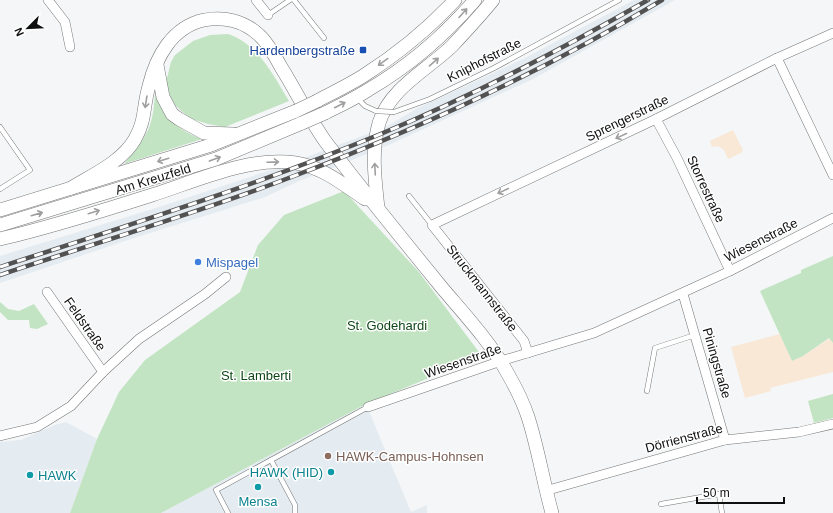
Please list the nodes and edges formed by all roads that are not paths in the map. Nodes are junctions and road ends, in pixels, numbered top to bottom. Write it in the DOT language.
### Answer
graph roads {
  1 [pos="48,0"];
  2 [pos="256,0"];
  3 [pos="290,0"];
  4 [pos="294,0"];
  5 [pos="455,0"];
  6 [pos="475,0"];
  7 [pos="493,0"];
  8 [pos="619,0"];
  9 [pos="268,15"];
  10 [pos="833,33"];
  11 [pos="324,38"];
  12 [pos="70,47"];
  13 [pos="778,58"];
  14 [pos="157,65"];
  15 [pos="356,97"];
  16 [pos="656,120"];
  17 [pos="0,127"];
  18 [pos="239,134"];
  19 [pos="833,174"];
  20 [pos="71,188"];
  21 [pos="0,189"];
  22 [pos="409,196"];
  23 [pos="378,208"];
  24 [pos="0,210"];
  25 [pos="833,218"];
  26 [pos="0,225"];
  27 [pos="432,225"];
  28 [pos="0,239"];
  29 [pos="730,271"];
  30 [pos="226,277"];
  31 [pos="47,292"];
  32 [pos="683,294"];
  33 [pos="695,335"];
  34 [pos="528,353"];
  35 [pos="501,361"];
  36 [pos="103,372"];
  37 [pos="647,391"];
  38 [pos="368,407"];
  39 [pos="833,424"];
  40 [pos="0,436"];
  41 [pos="725,440"];
  42 [pos="271,460"];
  43 [pos="545,491"];
  44 [pos="661,504"];
  45 [pos="228,513"];
  46 [pos="295,513"];
  47 [pos="552,513"];
  48 [pos="722,513"];
  1 -- 12 [label="street"];
  2 -- 9 [label="street"];
  3 -- 9 [label="lane"];
  4 -- 11 [label="lane"];
  5 -- 18 [label="main road, Am Kreuzfeld, one-way, bridge"];
  15 -- 6 [label="main road, Am Kreuzfeld, one-way"];
  23 -- 7 [label="main road, one-way"];
  8 -- 15 [label="lane, Kniphofstraße, bridge"];
  10 -- 13 [label="street, Sprengerstraße"];
  13 -- 16 [label="street, Sprengerstraße"];
  13 -- 19 [label="street"];
  14 -- 18 [label="main road"];
  14 -- 20 [label="main road, one-way"];
  14 -- 23 [label="main road"];
  26 -- 15 [label="main road, Am Kreuzfeld, one-way, bridge"];
  16 -- 27 [label="street, Sprengerstraße, one-way"];
  16 -- 29 [label="street, Storrestraße"];
  17 -- 21 [label="lane"];
  18 -- 20 [label="main road, Am Kreuzfeld, one-way"];
  20 -- 24 [label="main road, Am Kreuzfeld"];
  22 -- 27 [label="lane"];
  28 -- 23 [label="main road, one-way"];
  23 -- 35 [label="main road"];
  25 -- 29 [label="street, Wiesenstraße"];
  27 -- 34 [label="street, Struckmannstraße"];
  29 -- 32 [label="street, Wiesenstraße"];
  30 -- 36 [label="street"];
  31 -- 36 [label="street, Feldstraße"];
  32 -- 33 [label="street, Piningstraße"];
  32 -- 34 [label="street, Wiesenstraße"];
  33 -- 37 [label="lane"];
  33 -- 41 [label="street, Piningstraße"];
  34 -- 35 [label="street, Wiesenstraße"];
  35 -- 38 [label="street, Wiesenstraße"];
  35 -- 43 [label="main road"];
  36 -- 40 [label="street"];
  38 -- 42 [label="lane, Wiesenstraße"];
  39 -- 41 [label="street, Dörrienstraße"];
  41 -- 43 [label="street, Dörrienstraße"];
  42 -- 45 [label="lane, Wiesenstraße"];
  42 -- 46 [label="lane"];
  43 -- 47 [label="main road"];
  44 -- 48 [label="lane"];
}
